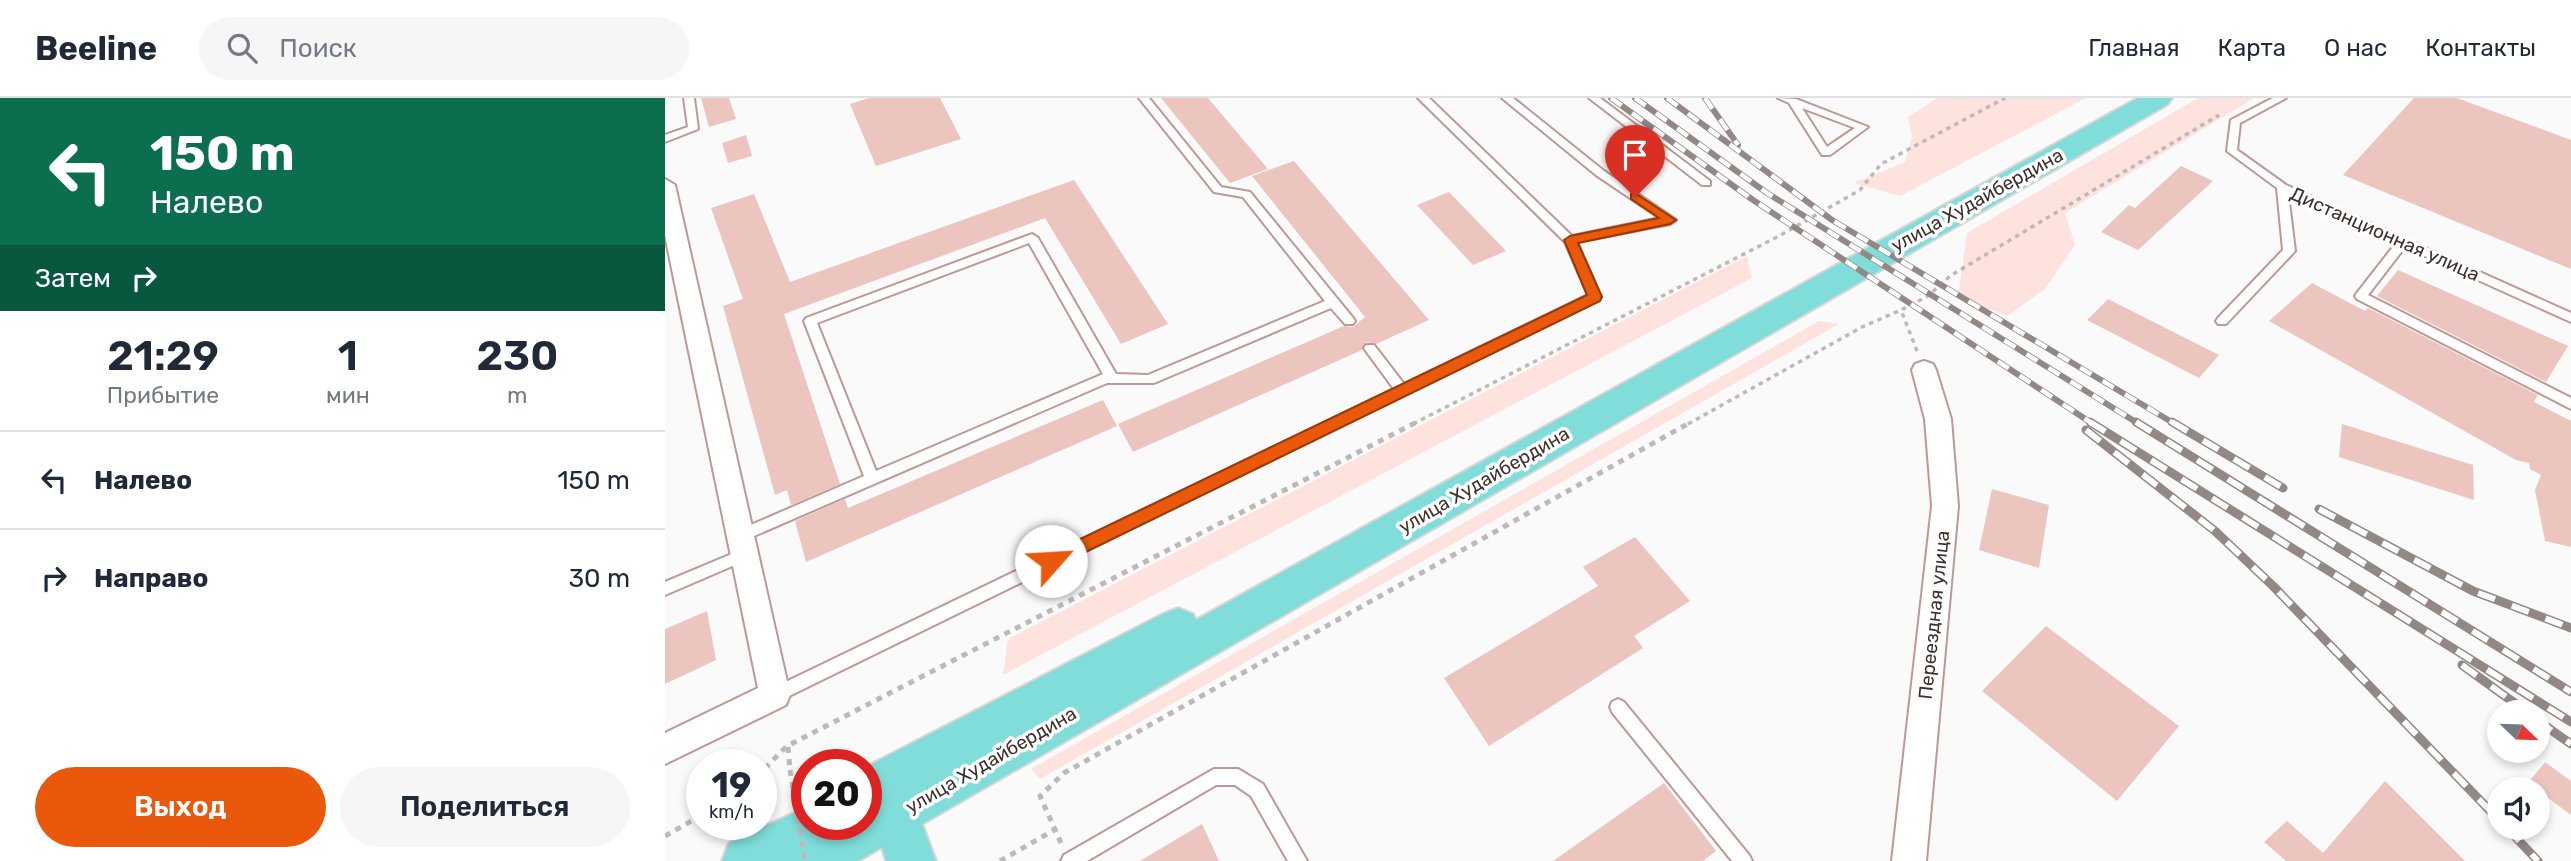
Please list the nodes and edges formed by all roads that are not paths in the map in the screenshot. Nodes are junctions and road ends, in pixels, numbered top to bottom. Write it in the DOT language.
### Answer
graph roads {
  1 [pos="689,98"];
  2 [pos="1144,98"];
  3 [pos="1423,98"];
  4 [pos="1507,98"];
  5 [pos="1594,98"];
  6 [pos="2124,98"];
  7 [pos="2158,98"];
  8 [pos="2281,98"];
  9 [pos="1787,100"];
  10 [pos="665,139"];
  11 [pos="1706,183"];
  12 [pos="665,184"];
  13 [pos="2282,187"];
  14 [pos="1570,240"];
  15 [pos="2403,242"];
  16 [pos="1333,302"];
  17 [pos="2571,318"];
  18 [pos="1349,321"];
  19 [pos="2222,321"];
  20 [pos="1370,348"];
  21 [pos="1924,370"];
  22 [pos="1112,378"];
  23 [pos="1402,390"];
  24 [pos="2571,404"];
  25 [pos="872,480"];
  26 [pos="744,545"];
  27 [pos="665,589"];
  28 [pos="775,695"];
  29 [pos="1618,708"];
  30 [pos="665,749"];
  31 [pos="882,798"];
  32 [pos="882,798"];
  33 [pos="882,807"];
  34 [pos="791,833"];
  35 [pos="791,840"];
  36 [pos="831,840"];
  37 [pos="1741,860"];
  38 [pos="742,861"];
  39 [pos="747,861"];
  40 [pos="807,861"];
  41 [pos="911,861"];
  42 [pos="1070,861"];
  43 [pos="1298,861"];
  44 [pos="1909,861"];
  1 -- 10 [label="lane"];
  2 -- 16 [label="lane"];
  3 -- 14 [label="lane"];
  4 -- 14 [label="lane"];
  5 -- 11 [label="lane"];
  6 -- 31 [label="main road, улица Худайбердина"];
  7 -- 32 [label="main road, улица Худайбердина"];
  8 -- 13 [label="lane, Дистанционная улица"];
  9 -- 9 [label="lane"];
  12 -- 26 [label="street"];
  13 -- 15 [label="lane, Дистанционная улица"];
  13 -- 19 [label="lane"];
  14 -- 23 [label="lane"];
  15 -- 17 [label="lane, Дистанционная улица"];
  15 -- 24 [label="lane"];
  16 -- 18 [label="lane"];
  16 -- 22 [label="lane"];
  20 -- 23 [label="lane"];
  21 -- 44 [label="street, Переездная улица"];
  22 -- 25 [label="lane"];
  22 -- 25 [label="lane"];
  23 -- 28 [label="lane"];
  25 -- 26 [label="lane"];
  26 -- 27 [label="lane"];
  26 -- 28 [label="street"];
  28 -- 30 [label="street"];
  29 -- 37 [label="lane"];
  33 -- 41 [label="main road"];
  34 -- 38 [label="main road"];
  35 -- 39 [label="main road"];
  36 -- 40 [label="main road, улица Худайбердина"];
  42 -- 43 [label="lane"];
}
